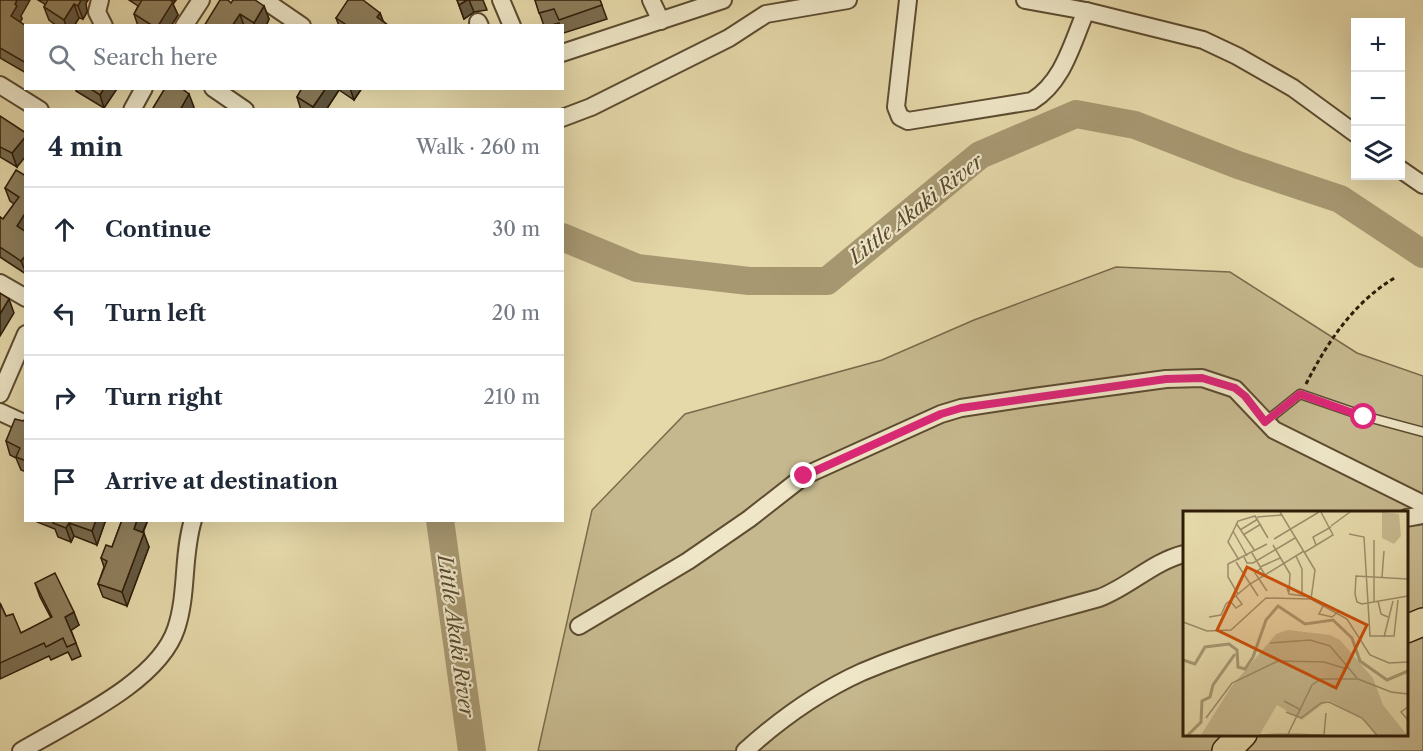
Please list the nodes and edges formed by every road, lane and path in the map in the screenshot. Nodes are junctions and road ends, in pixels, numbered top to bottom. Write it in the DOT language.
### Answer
graph roads {
  1 [pos="100,0"];
  2 [pos="201,0"];
  3 [pos="264,0"];
  4 [pos="501,0"];
  5 [pos="651,0"];
  6 [pos="723,0"];
  7 [pos="848,0"];
  8 [pos="908,0"];
  9 [pos="1025,0"];
  10 [pos="766,7"];
  11 [pos="1086,10"];
  12 [pos="661,21"];
  13 [pos="103,24"];
  14 [pos="185,24"];
  15 [pos="299,24"];
  16 [pos="511,24"];
  17 [pos="564,52"];
  18 [pos="0,85"];
  19 [pos="143,90"];
  20 [pos="216,90"];
  21 [pos="37,108"];
  22 [pos="133,108"];
  23 [pos="242,108"];
  24 [pos="564,117"];
  25 [pos="1351,130"];
  26 [pos="1405,172"];
  27 [pos="1423,185"];
  28 [pos="1396,277"];
  29 [pos="0,284"];
  30 [pos="24,297"];
  31 [pos="24,339"];
  32 [pos="0,394"];
  33 [pos="1300,394"];
  34 [pos="0,412"];
  35 [pos="1265,422"];
  36 [pos="24,423"];
  37 [pos="1423,432"];
  38 [pos="1423,504"];
  39 [pos="1423,515"];
  40 [pos="1408,518"];
  41 [pos="192,522"];
  42 [pos="1183,555"];
  43 [pos="1423,622"];
  44 [pos="579,626"];
  45 [pos="1408,629"];
  46 [pos="1423,632"];
  47 [pos="1408,640"];
  48 [pos="1228,736"];
  49 [pos="1242,736"];
  50 [pos="21,751"];
  51 [pos="745,751"];
  52 [pos="1215,751"];
  53 [pos="1226,751"];
  1 -- 13 [label="street"];
  2 -- 14 [label="street"];
  3 -- 15 [label="street"];
  4 -- 16 [label="street"];
  5 -- 12 [label="street"];
  6 -- 12 [label="street"];
  7 -- 10 [label="street"];
  8 -- 11 [label="street"];
  9 -- 11 [label="street"];
  10 -- 24 [label="street"];
  11 -- 25 [label="street"];
  12 -- 17 [label="street"];
  18 -- 21 [label="street"];
  19 -- 22 [label="street"];
  20 -- 23 [label="street"];
  26 -- 27 [label="street"];
  28 -- 33 [label="path"];
  29 -- 30 [label="street"];
  31 -- 32 [label="street"];
  33 -- 35 [label="lane"];
  33 -- 37 [label="lane"];
  34 -- 36 [label="street"];
  35 -- 38 [label="street"];
  35 -- 44 [label="street"];
  39 -- 40 [label="street"];
  41 -- 50 [label="street"];
  42 -- 51 [label="street"];
  43 -- 45 [label="main road"];
  46 -- 47 [label="main road"];
  48 -- 52 [label="main road"];
  49 -- 53 [label="main road"];
}
